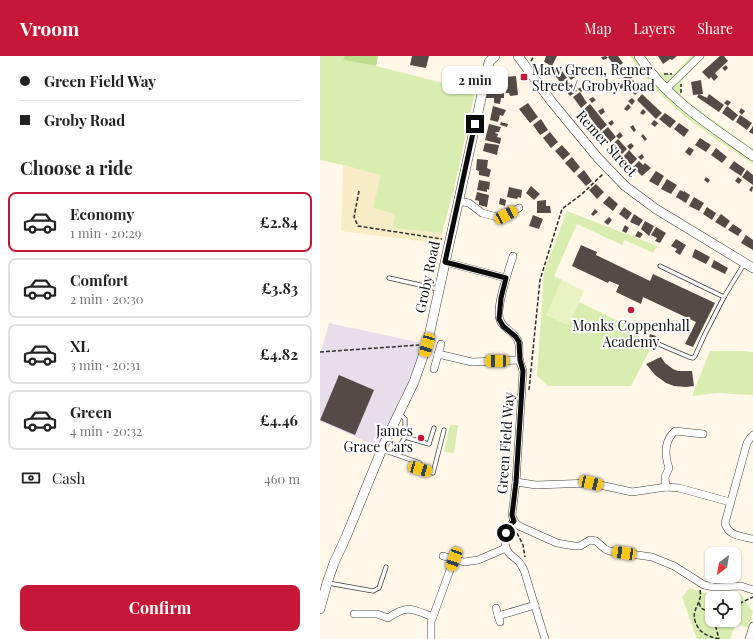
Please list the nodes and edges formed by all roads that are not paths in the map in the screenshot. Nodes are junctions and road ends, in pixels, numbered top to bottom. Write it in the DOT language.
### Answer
graph roads {
  1 [pos="495,56"];
  2 [pos="518,56"];
  3 [pos="640,56"];
  4 [pos="700,56"];
  5 [pos="666,89"];
  6 [pos="753,156"];
  7 [pos="458,201"];
  8 [pos="519,208"];
  9 [pos="513,256"];
  10 [pos="445,262"];
  11 [pos="744,263"];
  12 [pos="660,266"];
  13 [pos="753,268"];
  14 [pos="389,278"];
  15 [pos="506,278"];
  16 [pos="439,289"];
  17 [pos="724,297"];
  18 [pos="656,342"];
  19 [pos="441,344"];
  20 [pos="438,354"];
  21 [pos="520,360"];
  22 [pos="434,369"];
  23 [pos="399,413"];
  24 [pos="434,428"];
  25 [pos="444,430"];
  26 [pos="703,434"];
  27 [pos="753,435"];
  28 [pos="405,437"];
  29 [pos="382,450"];
  30 [pos="395,454"];
  31 [pos="516,482"];
  32 [pos="666,487"];
  33 [pos="730,502"];
  34 [pos="514,521"];
  35 [pos="753,539"];
  36 [pos="506,548"];
  37 [pos="443,556"];
  38 [pos="454,559"];
  39 [pos="386,567"];
  40 [pos="327,583"];
  41 [pos="753,590"];
  42 [pos="535,605"];
  43 [pos="320,609"];
  44 [pos="354,614"];
  45 [pos="498,615"];
  46 [pos="432,617"];
  47 [pos="753,626"];
  48 [pos="431,639"];
  49 [pos="545,639"];
  50 [pos="749,639"];
  1 -- 7 [label="street, Groby Road"];
  2 -- 11 [label="street, Remer Street"];
  3 -- 5 [label="street"];
  4 -- 5 [label="street"];
  5 -- 6 [label="street"];
  7 -- 8 [label="street"];
  7 -- 10 [label="street, Groby Road"];
  9 -- 15 [label="street, Green Field Way"];
  10 -- 15 [label="street"];
  10 -- 16 [label="street, Groby Road"];
  11 -- 13 [label="street, Remer Street"];
  11 -- 17 [label="lane"];
  12 -- 17 [label="lane"];
  14 -- 16 [label="lane"];
  15 -- 21 [label="street, Green Field Way"];
  16 -- 23 [label="street, Groby Road"];
  17 -- 18 [label="lane"];
  19 -- 20 [label="street"];
  20 -- 21 [label="street"];
  20 -- 22 [label="street"];
  21 -- 31 [label="street, Green Field Way"];
  23 -- 28 [label="lane"];
  23 -- 29 [label="street, Groby Road"];
  24 -- 28 [label="lane"];
  25 -- 30 [label="lane"];
  26 -- 32 [label="street"];
  27 -- 33 [label="street"];
  28 -- 30 [label="lane"];
  29 -- 30 [label="lane"];
  29 -- 40 [label="street, Groby Road"];
  31 -- 32 [label="street"];
  31 -- 34 [label="street, Green Field Way"];
  32 -- 33 [label="street"];
  33 -- 35 [label="street"];
  34 -- 36 [label="street"];
  34 -- 41 [label="street"];
  36 -- 38 [label="street"];
  36 -- 42 [label="street"];
  37 -- 38 [label="street"];
  38 -- 46 [label="street"];
  39 -- 40 [label="lane"];
  40 -- 43 [label="street, Groby Road"];
  42 -- 45 [label="street"];
  42 -- 49 [label="street"];
  44 -- 46 [label="street"];
  46 -- 48 [label="street"];
  47 -- 50 [label="street"];
}
